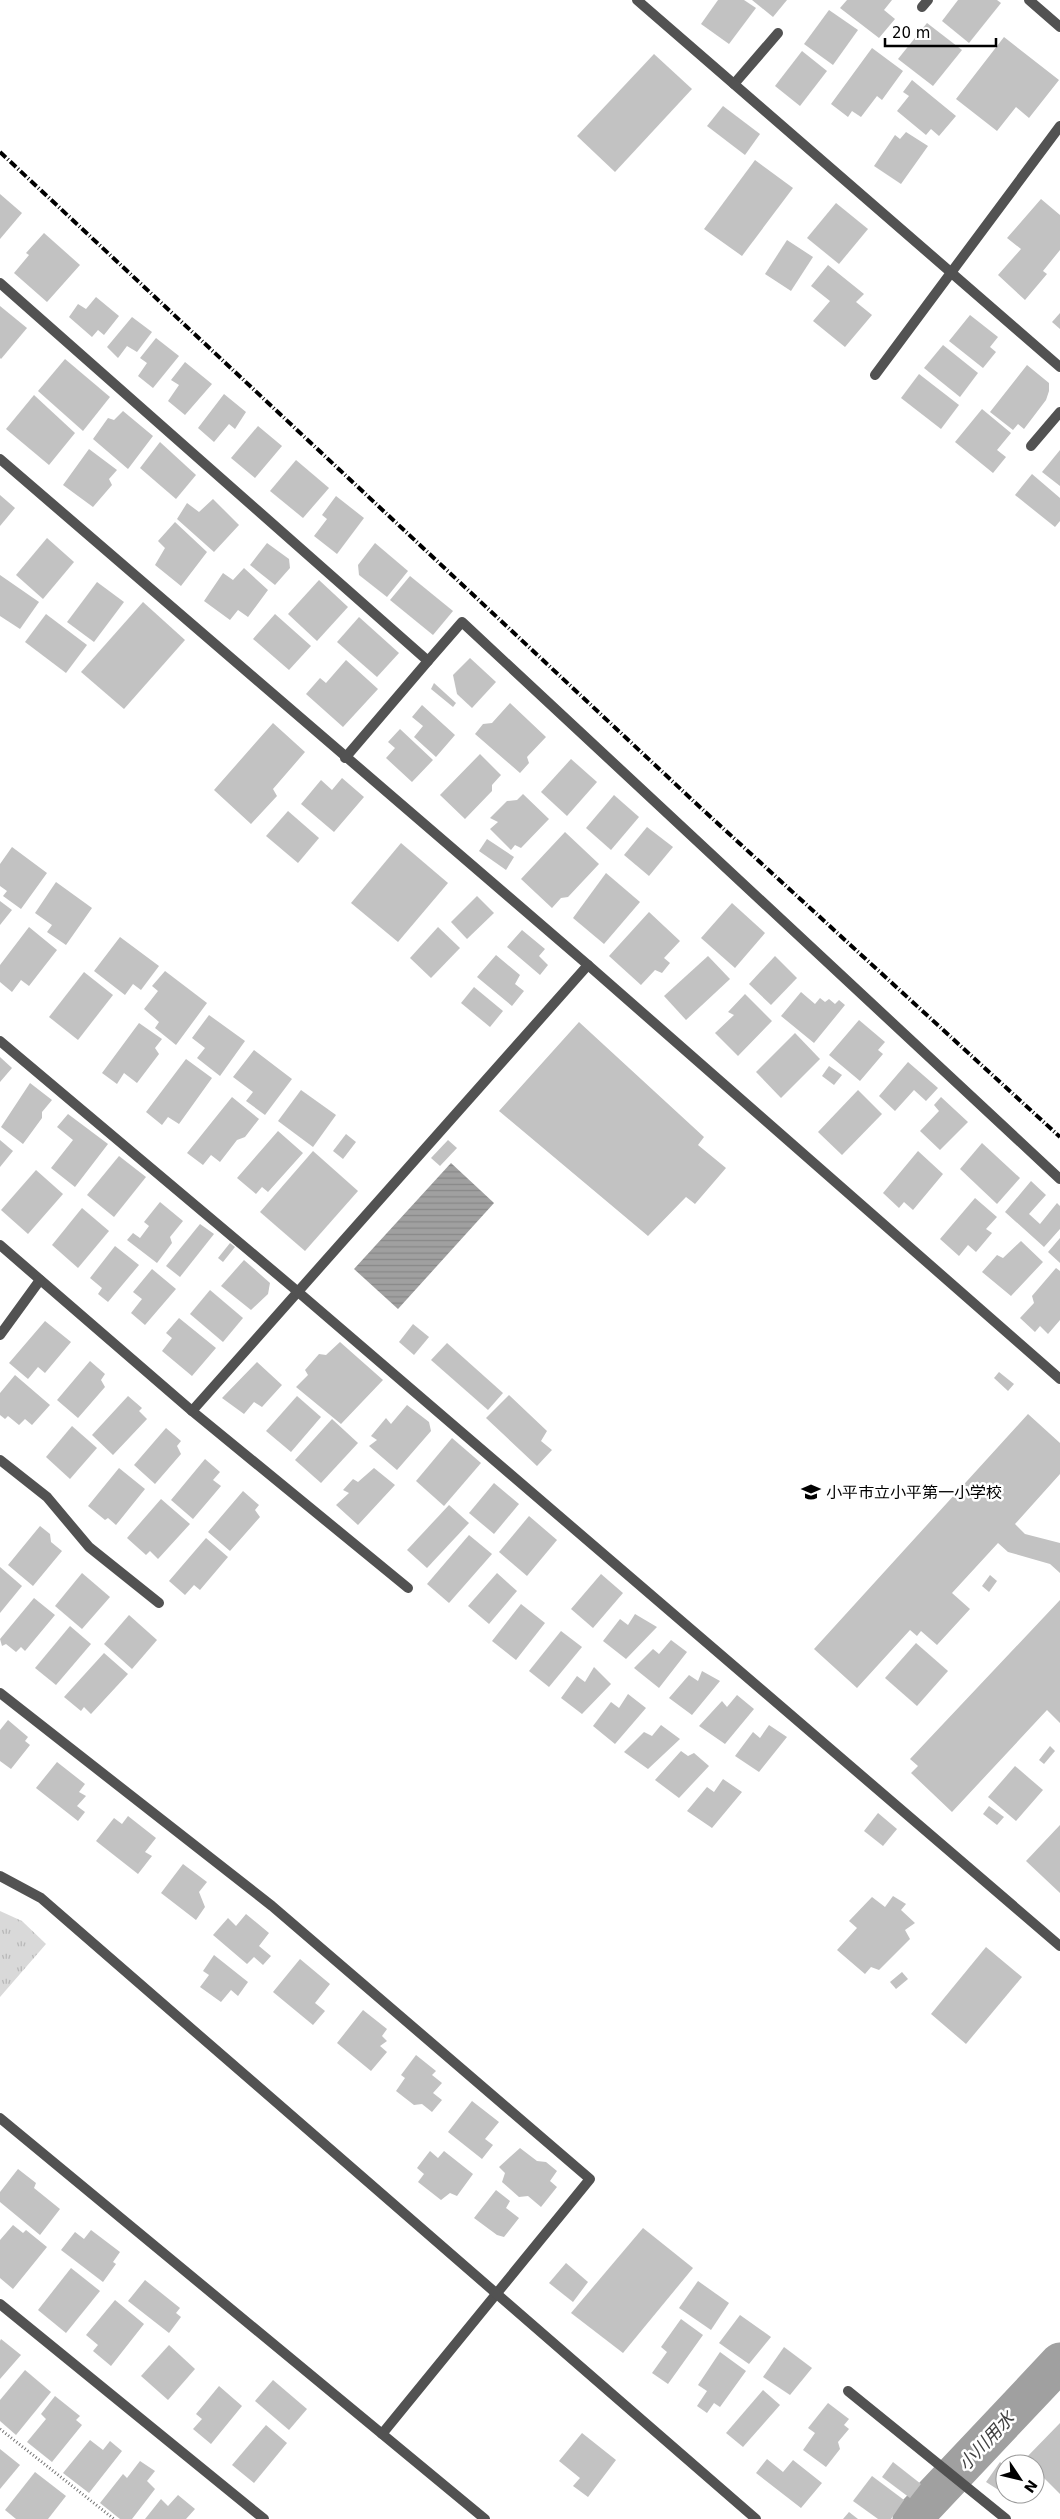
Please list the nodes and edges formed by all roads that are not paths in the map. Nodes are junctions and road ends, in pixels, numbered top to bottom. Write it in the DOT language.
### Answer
graph roads {
  1 [pos="637,0"];
  2 [pos="1029,0"];
  3 [pos="1060,27"];
  4 [pos="778,33"];
  5 [pos="734,84"];
  6 [pos="1060,126"];
  7 [pos="951,271"];
  8 [pos="0,283"];
  9 [pos="1060,367"];
  10 [pos="875,374"];
  11 [pos="1060,412"];
  12 [pos="1031,446"];
  13 [pos="0,459"];
  14 [pos="428,661"];
  15 [pos="345,758"];
  16 [pos="588,965"];
  17 [pos="0,1041"];
  18 [pos="1060,1179"];
  19 [pos="0,1245"];
  20 [pos="40,1280"];
  21 [pos="297,1291"];
  22 [pos="0,1335"];
  23 [pos="1060,1379"];
  24 [pos="192,1411"];
  25 [pos="0,1460"];
  26 [pos="408,1588"];
  27 [pos="159,1603"];
  28 [pos="0,1693"];
  29 [pos="0,1876"];
  30 [pos="1060,1946"];
  31 [pos="0,2118"];
  32 [pos="496,2294"];
  33 [pos="0,2304"];
  34 [pos="848,2391"];
  35 [pos="382,2434"];
  36 [pos="264,2519"];
  37 [pos="485,2519"];
  38 [pos="756,2519"];
  39 [pos="1006,2519"];
  1 -- 5 [label="street"];
  2 -- 3 [label="street"];
  4 -- 5 [label="street"];
  5 -- 7 [label="street"];
  6 -- 7 [label="street"];
  7 -- 9 [label="street"];
  7 -- 10 [label="street"];
  8 -- 14 [label="street"];
  11 -- 12 [label="street"];
  13 -- 15 [label="street"];
  14 -- 15 [label="street"];
  14 -- 18 [label="street"];
  15 -- 16 [label="street"];
  16 -- 21 [label="street"];
  16 -- 23 [label="street"];
  17 -- 21 [label="street"];
  19 -- 20 [label="street"];
  20 -- 22 [label="street"];
  20 -- 24 [label="street"];
  21 -- 24 [label="street"];
  21 -- 30 [label="street"];
  24 -- 26 [label="street"];
  25 -- 27 [label="street"];
  28 -- 32 [label="street"];
  29 -- 32 [label="street"];
  31 -- 35 [label="street"];
  32 -- 35 [label="street"];
  32 -- 38 [label="street"];
  33 -- 36 [label="street"];
  34 -- 39 [label="street"];
  35 -- 37 [label="street"];
}
